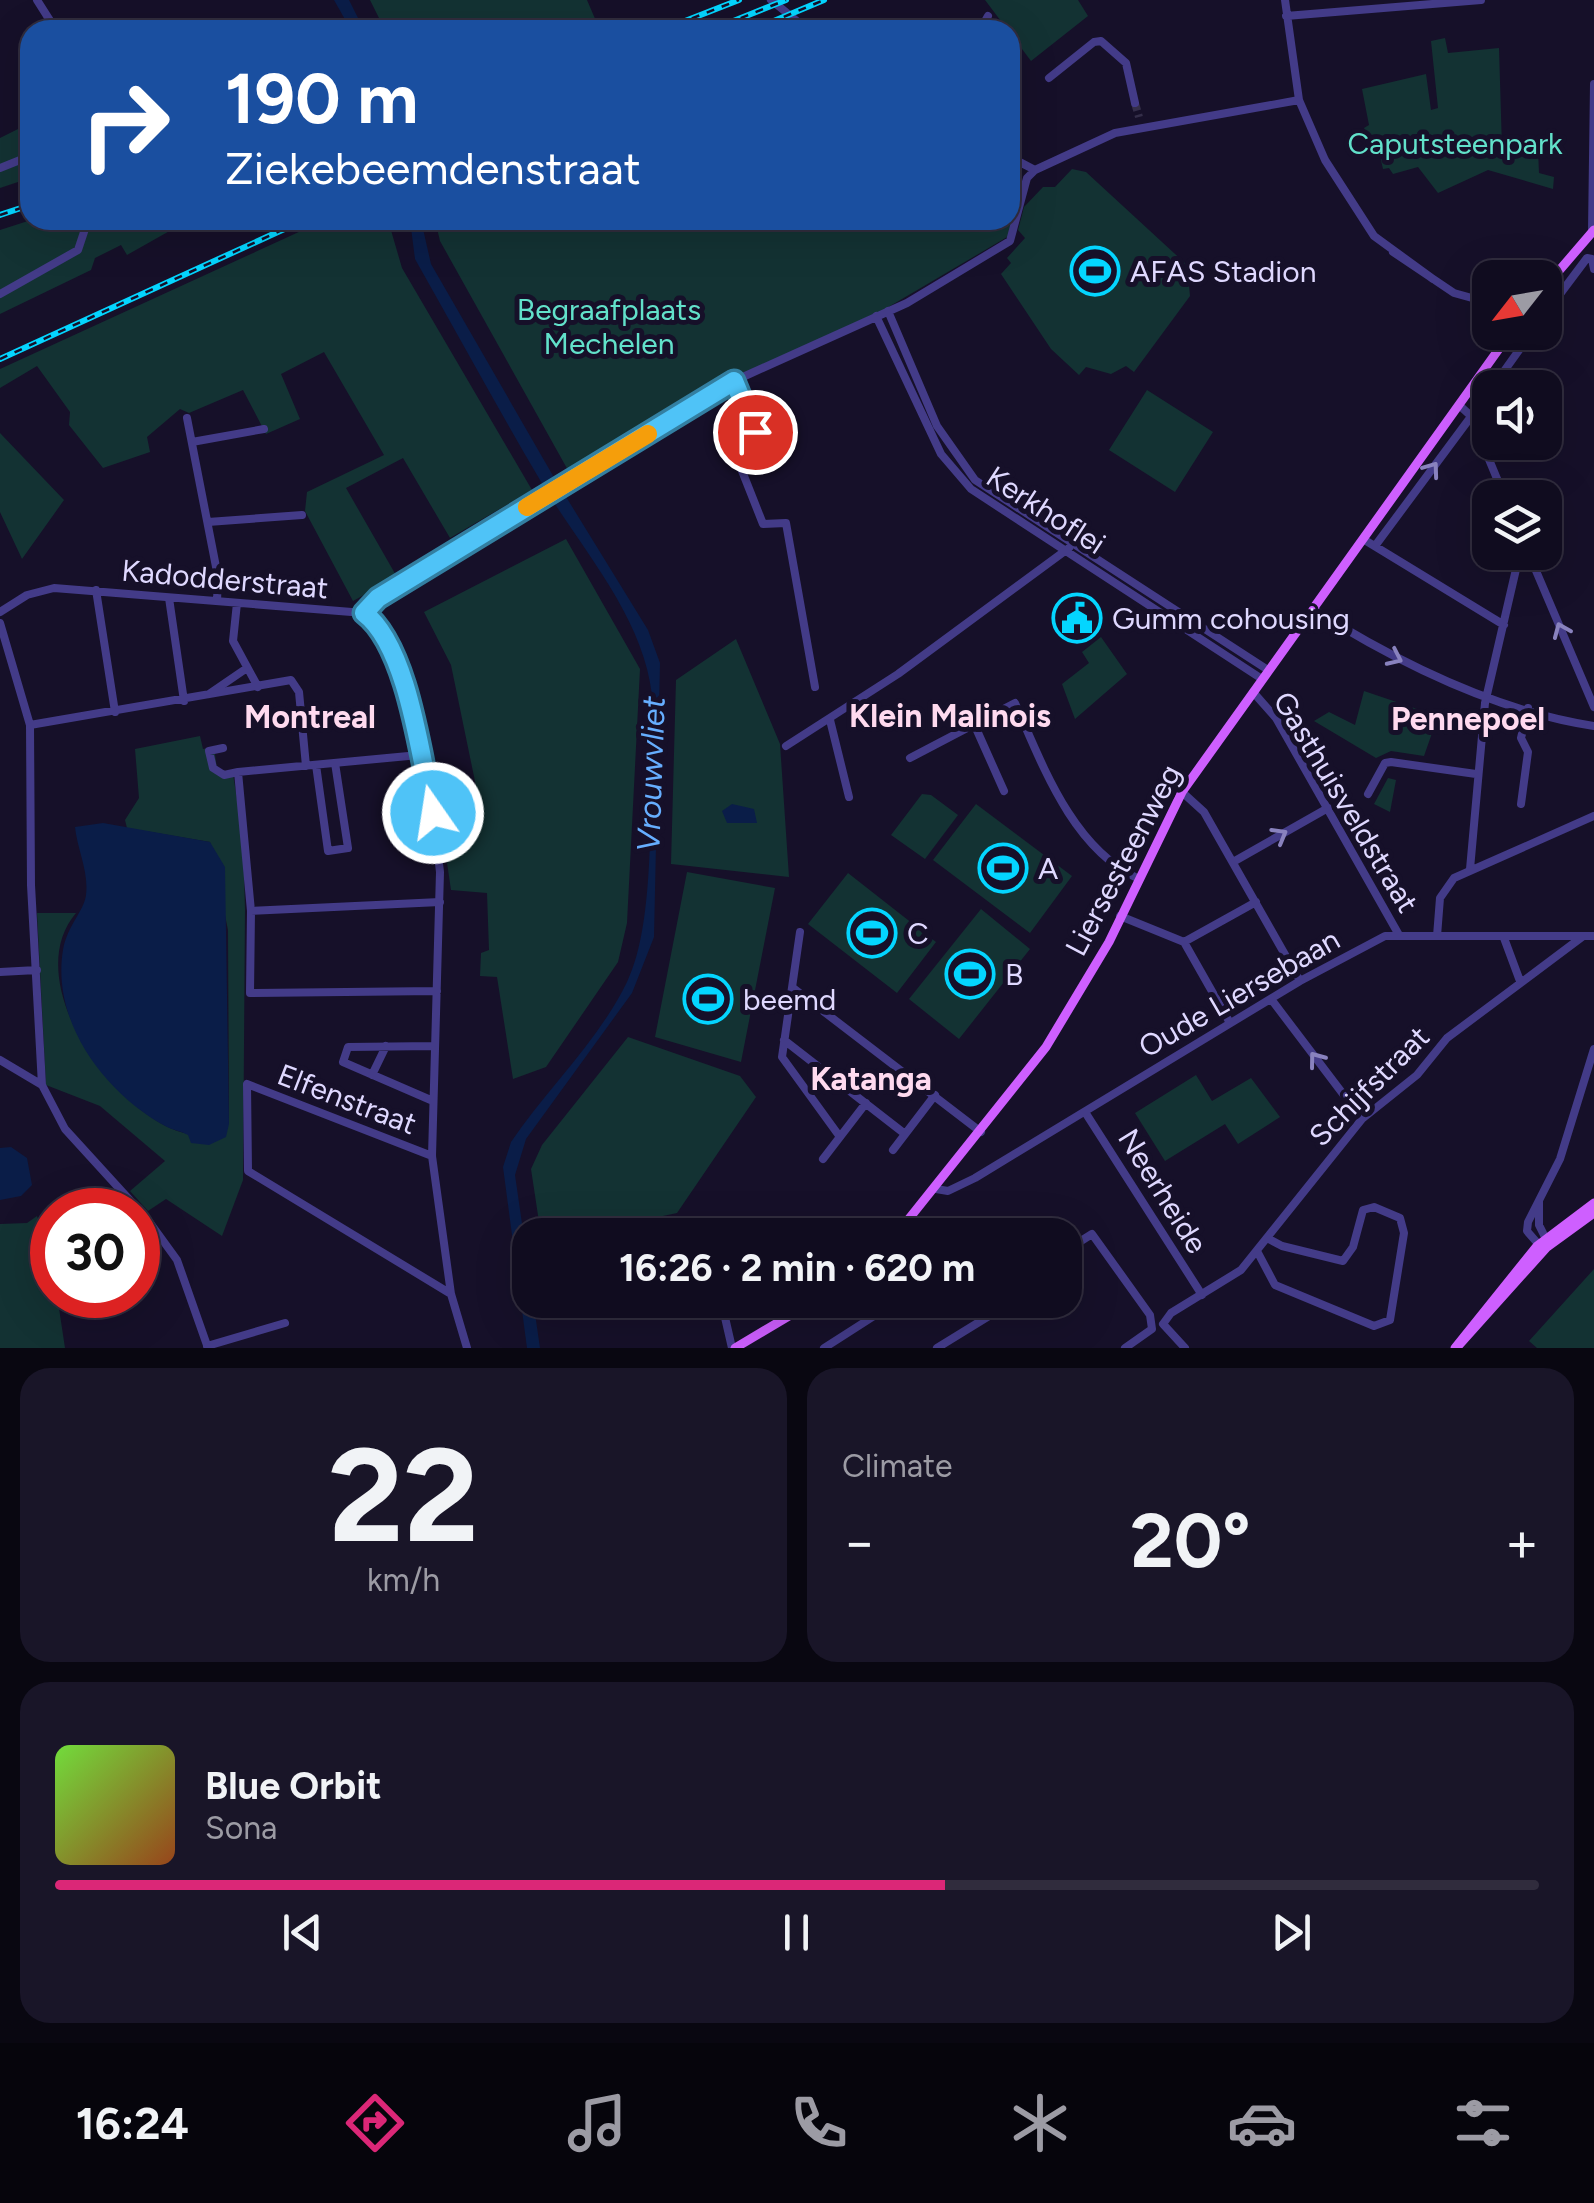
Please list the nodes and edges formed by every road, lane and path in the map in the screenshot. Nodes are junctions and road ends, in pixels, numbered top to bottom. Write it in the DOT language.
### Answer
graph roads {
  1 [pos="770,0"];
  2 [pos="1285,0"];
  3 [pos="1481,0"];
  4 [pos="1417,3"];
  5 [pos="988,16"];
  6 [pos="1286,16"];
  7 [pos="795,20"];
  8 [pos="986,20"];
  9 [pos="1049,78"];
  10 [pos="1594,84"];
  11 [pos="1299,100"];
  12 [pos="1135,103"];
  13 [pos="1020,162"];
  14 [pos="1035,170"];
  15 [pos="1020,206"];
  16 [pos="85,230"];
  17 [pos="1013,230"];
  18 [pos="1593,231"];
  19 [pos="1562,267"];
  20 [pos="1594,268"];
  21 [pos="1562,293"];
  22 [pos="0,294"];
  23 [pos="1472,298"];
  24 [pos="888,311"];
  25 [pos="876,316"];
  26 [pos="1500,350"];
  27 [pos="734,381"];
  28 [pos="1472,404"];
  29 [pos="1465,410"];
  30 [pos="187,418"];
  31 [pos="264,429"];
  32 [pos="192,442"];
  33 [pos="1497,480"];
  34 [pos="302,515"];
  35 [pos="208,522"];
  36 [pos="1363,539"];
  37 [pos="1375,546"];
  38 [pos="1069,548"];
  39 [pos="1516,570"];
  40 [pos="1536,570"];
  41 [pos="96,590"];
  42 [pos="168,598"];
  43 [pos="217,601"];
  44 [pos="236,603"];
  45 [pos="1312,608"];
  46 [pos="0,612"];
  47 [pos="364,613"];
  48 [pos="0,623"];
  49 [pos="1504,625"];
  50 [pos="246,668"];
  51 [pos="1265,675"];
  52 [pos="258,687"];
  53 [pos="815,687"];
  54 [pos="1253,692"];
  55 [pos="205,697"];
  56 [pos="1488,697"];
  57 [pos="184,701"];
  58 [pos="1594,707"];
  59 [pos="1528,708"];
  60 [pos="115,712"];
  61 [pos="830,720"];
  62 [pos="30,726"];
  63 [pos="975,726"];
  64 [pos="1594,726"];
  65 [pos="786,746"];
  66 [pos="222,748"];
  67 [pos="420,755"];
  68 [pos="910,758"];
  69 [pos="335,762"];
  70 [pos="316,765"];
  71 [pos="306,766"];
  72 [pos="238,772"];
  73 [pos="1476,774"];
  74 [pos="1004,791"];
  75 [pos="1182,792"];
  76 [pos="1368,794"];
  77 [pos="849,797"];
  78 [pos="1522,804"];
  79 [pos="1328,808"];
  80 [pos="1594,816"];
  81 [pos="1232,862"];
  82 [pos="1470,869"];
  83 [pos="1137,878"];
  84 [pos="440,902"];
  85 [pos="1256,902"];
  86 [pos="251,911"];
  87 [pos="1120,916"];
  88 [pos="800,932"];
  89 [pos="1400,935"];
  90 [pos="1437,936"];
  91 [pos="1594,936"];
  92 [pos="1504,938"];
  93 [pos="1582,938"];
  94 [pos="1184,942"];
  95 [pos="37,970"];
  96 [pos="0,972"];
  97 [pos="1300,981"];
  98 [pos="1520,981"];
  99 [pos="793,988"];
  100 [pos="437,991"];
  101 [pos="1272,999"];
  102 [pos="1230,1023"];
  103 [pos="784,1040"];
  104 [pos="386,1046"];
  105 [pos="434,1046"];
  106 [pos="1594,1049"];
  107 [pos="0,1060"];
  108 [pos="372,1075"];
  109 [pos="42,1085"];
  110 [pos="935,1095"];
  111 [pos="433,1101"];
  112 [pos="866,1103"];
  113 [pos="1085,1112"];
  114 [pos="1362,1119"];
  115 [pos="981,1132"];
  116 [pos="905,1134"];
  117 [pos="840,1136"];
  118 [pos="894,1150"];
  119 [pos="432,1156"];
  120 [pos="823,1159"];
  121 [pos="936,1189"];
  122 [pos="1594,1203"];
  123 [pos="1594,1213"];
  124 [pos="911,1218"];
  125 [pos="1267,1238"];
  126 [pos="1082,1240"];
  127 [pos="1544,1244"];
  128 [pos="1257,1251"];
  129 [pos="451,1294"];
  130 [pos="1202,1296"];
  131 [pos="726,1318"];
  132 [pos="785,1318"];
  133 [pos="871,1318"];
  134 [pos="986,1318"];
  135 [pos="285,1323"];
  136 [pos="1156,1326"];
  137 [pos="207,1347"];
  138 [pos="1456,1347"];
  139 [pos="467,1348"];
  140 [pos="734,1348"];
  141 [pos="824,1348"];
  142 [pos="938,1348"];
  143 [pos="1125,1348"];
  144 [pos="1185,1348"];
  1 -- 7 [label="street"];
  2 -- 6 [label="street"];
  3 -- 4 [label="street"];
  4 -- 6 [label="street"];
  5 -- 8 [label="street"];
  6 -- 11 [label="street"];
  9 -- 12 [label="street"];
  10 -- 18 [label="street"];
  11 -- 14 [label="street"];
  11 -- 23 [label="street"];
  13 -- 14 [label="street"];
  14 -- 15 [label="street"];
  16 -- 22 [label="street"];
  17 -- 24 [label="street"];
  18 -- 19 [label="main road"];
  20 -- 21 [label="street"];
  24 -- 25 [label="street"];
  24 -- 38 [label="street, Kerkhoflei"];
  25 -- 27 [label="street"];
  25 -- 38 [label="street, Kerkhoflei"];
  26 -- 29 [label="main road, Liersesteenweg"];
  27 -- 47 [label="street"];
  27 -- 53 [label="street"];
  28 -- 29 [label="street, Liersesteenweg"];
  29 -- 33 [label="street"];
  29 -- 36 [label="main road, Liersesteenweg"];
  37 -- 29 [label="street, Liersesteenweg, one-way"];
  30 -- 32 [label="street"];
  31 -- 32 [label="street"];
  32 -- 35 [label="street"];
  34 -- 35 [label="street"];
  35 -- 43 [label="street"];
  36 -- 37 [label="street"];
  36 -- 45 [label="main road, Liersesteenweg"];
  37 -- 49 [label="street"];
  38 -- 51 [label="street, Kerkhoflei"];
  38 -- 61 [label="street"];
  39 -- 49 [label="street"];
  58 -- 40 [label="street, one-way"];
  41 -- 42 [label="street, Kadodderstraat"];
  41 -- 46 [label="street, Kadodderstraat"];
  41 -- 60 [label="street"];
  42 -- 43 [label="street, Kadodderstraat"];
  42 -- 57 [label="street"];
  43 -- 44 [label="street, Kadodderstraat"];
  44 -- 47 [label="street, Kadodderstraat"];
  44 -- 50 [label="street"];
  45 -- 51 [label="main road, Liersesteenweg"];
  45 -- 56 [label="street, one-way"];
  47 -- 67 [label="street, Kadodderstraat"];
  48 -- 62 [label="street"];
  49 -- 56 [label="street"];
  50 -- 52 [label="street"];
  50 -- 55 [label="street"];
  51 -- 54 [label="main road, Liersesteenweg"];
  52 -- 55 [label="street"];
  52 -- 71 [label="street"];
  54 -- 75 [label="main road, Liersesteenweg"];
  54 -- 79 [label="street, Gasthuisveldstraat"];
  55 -- 57 [label="street"];
  56 -- 59 [label="street"];
  56 -- 73 [label="street"];
  57 -- 60 [label="street"];
  59 -- 64 [label="street"];
  59 -- 78 [label="street"];
  60 -- 62 [label="street"];
  61 -- 65 [label="street"];
  61 -- 77 [label="street"];
  62 -- 95 [label="street"];
  63 -- 68 [label="street"];
  63 -- 74 [label="street"];
  63 -- 83 [label="street"];
  66 -- 72 [label="street"];
  67 -- 69 [label="street"];
  67 -- 84 [label="street, Kadodderstraat"];
  69 -- 70 [label="street"];
  69 -- 70 [label="street"];
  70 -- 71 [label="street"];
  71 -- 72 [label="street"];
  72 -- 86 [label="street"];
  73 -- 76 [label="street"];
  73 -- 82 [label="street"];
  75 -- 81 [label="street"];
  75 -- 83 [label="main road, Liersesteenweg"];
  81 -- 79 [label="street, one-way"];
  79 -- 89 [label="street, Gasthuisveldstraat"];
  80 -- 82 [label="street"];
  81 -- 85 [label="street"];
  82 -- 90 [label="street"];
  83 -- 87 [label="main road, Liersesteenweg"];
  84 -- 86 [label="street"];
  84 -- 100 [label="street, Kadodderstraat"];
  85 -- 94 [label="street"];
  85 -- 97 [label="street"];
  86 -- 100 [label="street"];
  87 -- 94 [label="street"];
  87 -- 115 [label="main road, Liersesteenweg"];
  88 -- 99 [label="street"];
  89 -- 90 [label="street, Oude Liersebaan"];
  89 -- 97 [label="street, Oude Liersebaan"];
  90 -- 92 [label="street, Oude Liersebaan"];
  91 -- 93 [label="street, Oude Liersebaan"];
  92 -- 93 [label="street, Oude Liersebaan"];
  92 -- 98 [label="street"];
  93 -- 98 [label="street, Schijfstraat"];
  94 -- 102 [label="street"];
  95 -- 96 [label="street"];
  95 -- 109 [label="street"];
  97 -- 101 [label="street, Oude Liersebaan"];
  98 -- 114 [label="street, Schijfstraat"];
  99 -- 103 [label="street"];
  99 -- 110 [label="street"];
  100 -- 105 [label="street, Kadodderstraat"];
  101 -- 102 [label="street, Oude Liersebaan"];
  114 -- 101 [label="street, one-way"];
  102 -- 113 [label="street, Oude Liersebaan"];
  103 -- 112 [label="street"];
  103 -- 117 [label="street"];
  104 -- 105 [label="street"];
  104 -- 108 [label="street"];
  104 -- 108 [label="street"];
  105 -- 111 [label="street, Kadodderstraat"];
  106 -- 127 [label="street"];
  107 -- 109 [label="street"];
  108 -- 111 [label="street"];
  109 -- 137 [label="street"];
  110 -- 115 [label="street"];
  110 -- 116 [label="street"];
  111 -- 119 [label="street, Kadodderstraat"];
  112 -- 116 [label="street"];
  112 -- 117 [label="street"];
  113 -- 121 [label="street, Oude Liersebaan"];
  113 -- 130 [label="street, Neerheide"];
  114 -- 125 [label="street, Schijfstraat"];
  115 -- 121 [label="main road, Liersesteenweg"];
  116 -- 118 [label="street"];
  117 -- 120 [label="street"];
  119 -- 129 [label="street, Kadodderstraat"];
  119 -- 129 [label="street, Elfenstraat"];
  121 -- 124 [label="main road, Liersesteenweg"];
  122 -- 127 [label="main road"];
  123 -- 127 [label="main road"];
  125 -- 128 [label="street, Schijfstraat"];
  125 -- 128 [label="street"];
  126 -- 136 [label="street"];
  127 -- 138 [label="main road"];
  128 -- 130 [label="street, Schijfstraat"];
  129 -- 139 [label="street, Kadodderstraat"];
  130 -- 136 [label="street, Schijfstraat"];
  131 -- 140 [label="street"];
  132 -- 140 [label="main road"];
  133 -- 141 [label="street"];
  134 -- 142 [label="street"];
  135 -- 137 [label="street"];
  136 -- 143 [label="street, Schijfstraat"];
  136 -- 144 [label="street"];
}
